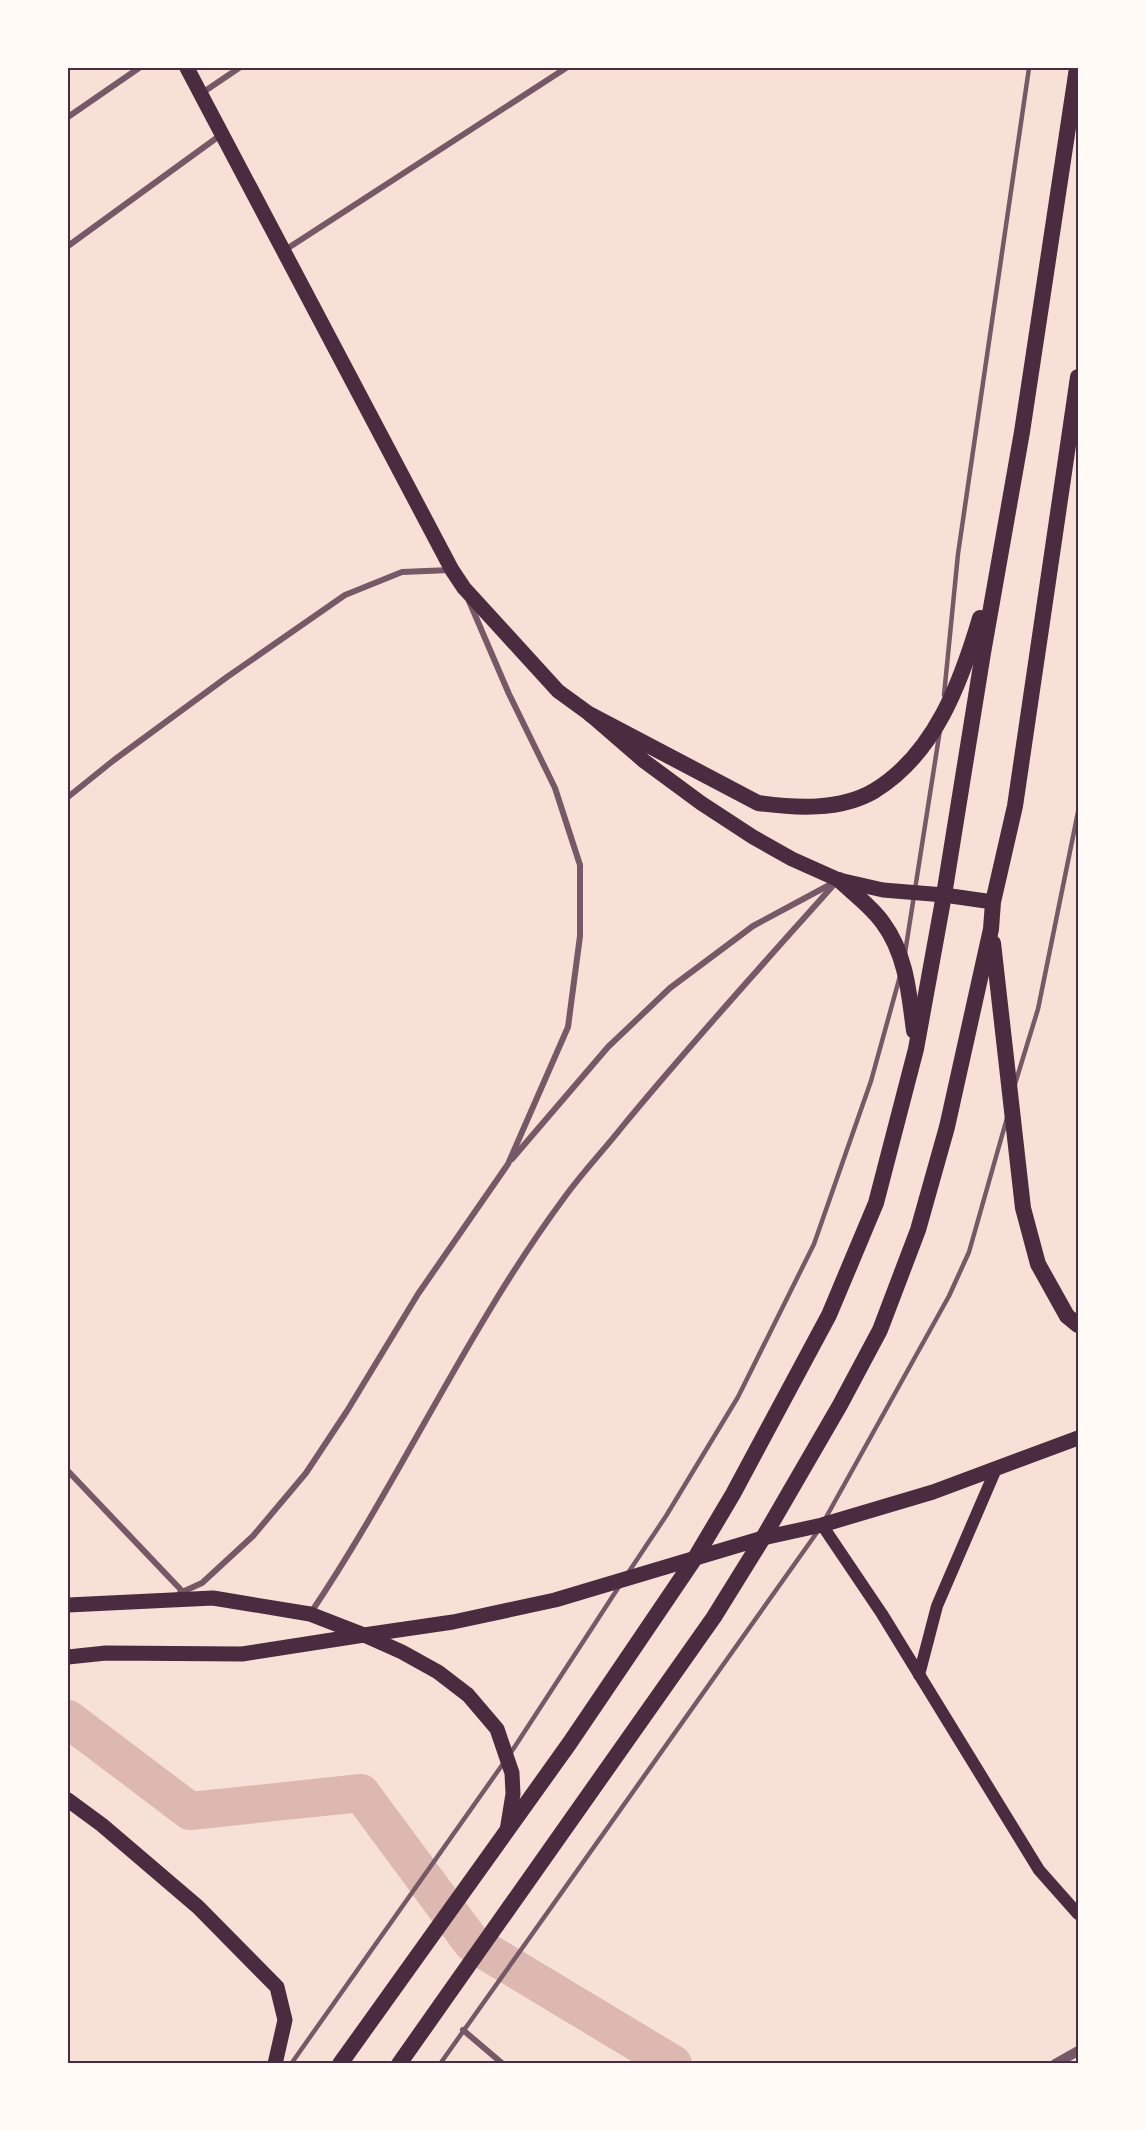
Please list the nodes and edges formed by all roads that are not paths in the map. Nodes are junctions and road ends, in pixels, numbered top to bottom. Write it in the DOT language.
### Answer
graph roads {
  1 [pos="139,68"];
  2 [pos="187,68"];
  3 [pos="238,68"];
  4 [pos="566,68"];
  5 [pos="1029,68"];
  6 [pos="1077,68"];
  7 [pos="201,94"];
  8 [pos="68,117"];
  9 [pos="222,134"];
  10 [pos="68,246"];
  11 [pos="283,251"];
  12 [pos="1078,377"];
  13 [pos="1006,524"];
  14 [pos="452,570"];
  15 [pos="464,588"];
  16 [pos="943,715"];
  17 [pos="591,716"];
  18 [pos="68,797"];
  19 [pos="1078,812"];
  20 [pos="839,880"];
  21 [pos="916,893"];
  22 [pos="944,895"];
  23 [pos="993,902"];
  24 [pos="991,929"];
  25 [pos="903,962"];
  26 [pos="916,1050"];
  27 [pos="1012,1095"];
  28 [pos="508,1164"];
  29 [pos="1078,1325"];
  30 [pos="1078,1438"];
  31 [pos="996,1469"];
  32 [pos="68,1471"];
  33 [pos="822,1525"];
  34 [pos="763,1538"];
  35 [pos="695,1558"];
  36 [pos="623,1581"];
  37 [pos="184,1593"];
  38 [pos="102,1602"];
  39 [pos="68,1605"];
  40 [pos="310,1614"];
  41 [pos="364,1635"];
  42 [pos="68,1657"];
  43 [pos="919,1675"];
  44 [pos="508,1758"];
  45 [pos="68,1800"];
  46 [pos="507,1831"];
  47 [pos="1078,1914"];
  48 [pos="463,2030"];
  49 [pos="1078,2051"];
  50 [pos="275,2064"];
  51 [pos="291,2064"];
  52 [pos="340,2064"];
  53 [pos="399,2064"];
  54 [pos="440,2064"];
  55 [pos="503,2064"];
  56 [pos="1055,2064"];
  1 -- 8 [label="street"];
  2 -- 7 [label="main road"];
  3 -- 7 [label="street"];
  4 -- 11 [label="street"];
  5 -- 16 [label="lane"];
  6 -- 13 [label="highway"];
  7 -- 9 [label="main road"];
  9 -- 10 [label="street"];
  9 -- 11 [label="main road"];
  11 -- 14 [label="main road"];
  12 -- 23 [label="highway"];
  13 -- 16 [label="highway"];
  13 -- 22 [label="highway"];
  14 -- 15 [label="main road"];
  14 -- 18 [label="street"];
  15 -- 17 [label="main road"];
  15 -- 28 [label="street"];
  16 -- 17 [label="highway"];
  16 -- 21 [label="lane"];
  17 -- 20 [label="main road"];
  19 -- 27 [label="lane"];
  20 -- 21 [label="main road"];
  20 -- 25 [label="highway"];
  20 -- 28 [label="street"];
  20 -- 40 [label="street"];
  21 -- 22 [label="main road"];
  21 -- 25 [label="lane"];
  22 -- 23 [label="main road"];
  22 -- 26 [label="highway"];
  23 -- 24 [label="highway"];
  24 -- 27 [label="highway"];
  24 -- 34 [label="highway"];
  25 -- 26 [label="highway"];
  25 -- 36 [label="lane"];
  26 -- 35 [label="highway"];
  27 -- 29 [label="highway"];
  27 -- 33 [label="lane"];
  28 -- 37 [label="street"];
  30 -- 31 [label="main road"];
  31 -- 33 [label="main road"];
  31 -- 43 [label="main road"];
  32 -- 37 [label="street"];
  33 -- 34 [label="main road"];
  33 -- 43 [label="main road"];
  33 -- 48 [label="lane"];
  34 -- 35 [label="main road"];
  34 -- 53 [label="highway"];
  35 -- 36 [label="main road"];
  35 -- 46 [label="highway"];
  36 -- 41 [label="main road"];
  36 -- 44 [label="lane"];
  37 -- 38 [label="street"];
  38 -- 39 [label="main road"];
  38 -- 40 [label="main road"];
  40 -- 41 [label="main road"];
  41 -- 42 [label="main road"];
  41 -- 44 [label="main road"];
  43 -- 47 [label="main road"];
  44 -- 46 [label="main road"];
  44 -- 51 [label="lane"];
  45 -- 50 [label="main road"];
  46 -- 52 [label="highway"];
  48 -- 54 [label="lane"];
  48 -- 55 [label="street"];
  49 -- 56 [label="street"];
}
